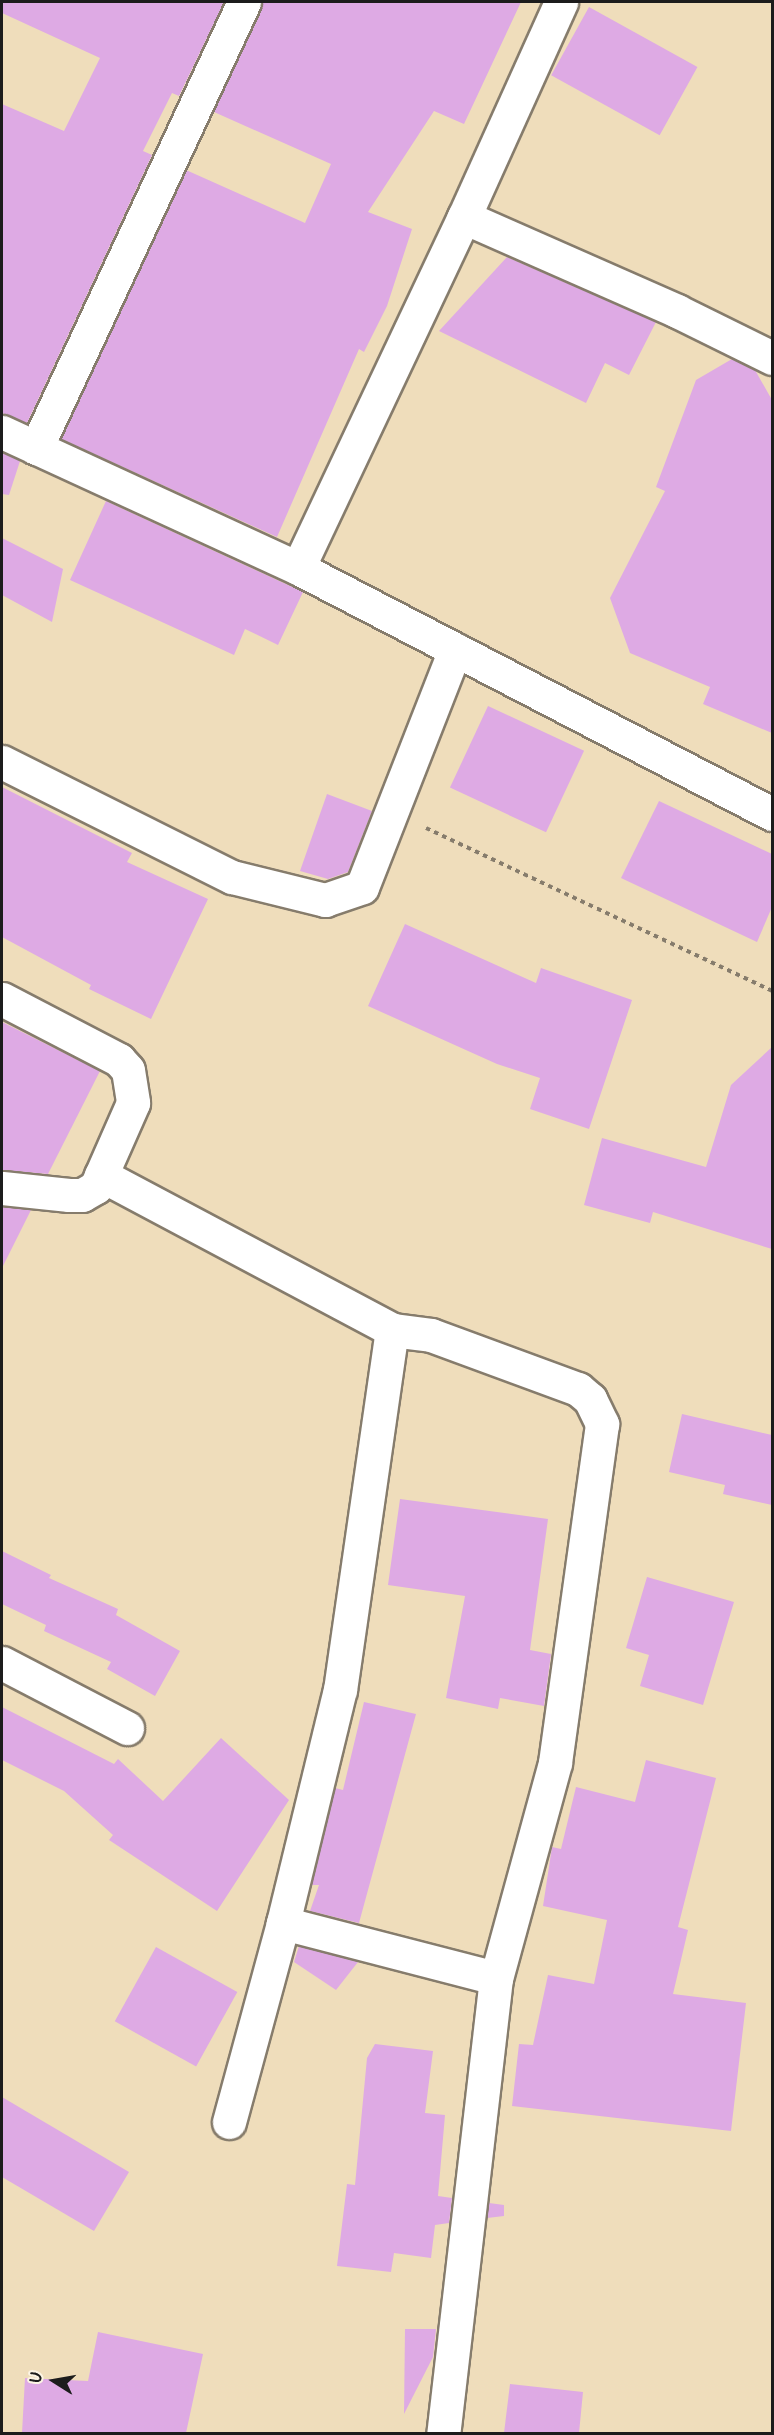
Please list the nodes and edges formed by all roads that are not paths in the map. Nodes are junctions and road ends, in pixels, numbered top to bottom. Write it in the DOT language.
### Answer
graph roads {
  1 [pos="244,2"];
  2 [pos="561,2"];
  3 [pos="464,217"];
  4 [pos="772,358"];
  5 [pos="2,432"];
  6 [pos="36,448"];
  7 [pos="298,568"];
  8 [pos="455,650"];
  9 [pos="2,762"];
  10 [pos="772,814"];
  11 [pos="2,999"];
  12 [pos="101,1175"];
  13 [pos="2,1188"];
  14 [pos="392,1330"];
  15 [pos="2,1663"];
  16 [pos="127,1728"];
  17 [pos="284,1923"];
  18 [pos="496,1978"];
  19 [pos="229,2122"];
  20 [pos="443,2433"];
  1 -- 6 [label="street"];
  2 -- 3 [label="street"];
  3 -- 4 [label="street"];
  3 -- 7 [label="street"];
  5 -- 6 [label="street"];
  6 -- 7 [label="street"];
  7 -- 8 [label="street"];
  8 -- 9 [label="street"];
  8 -- 10 [label="street"];
  11 -- 12 [label="street"];
  12 -- 13 [label="street"];
  12 -- 14 [label="street"];
  14 -- 17 [label="street"];
  14 -- 18 [label="street"];
  15 -- 16 [label="street"];
  17 -- 18 [label="street"];
  17 -- 19 [label="street"];
  18 -- 20 [label="street"];
}
